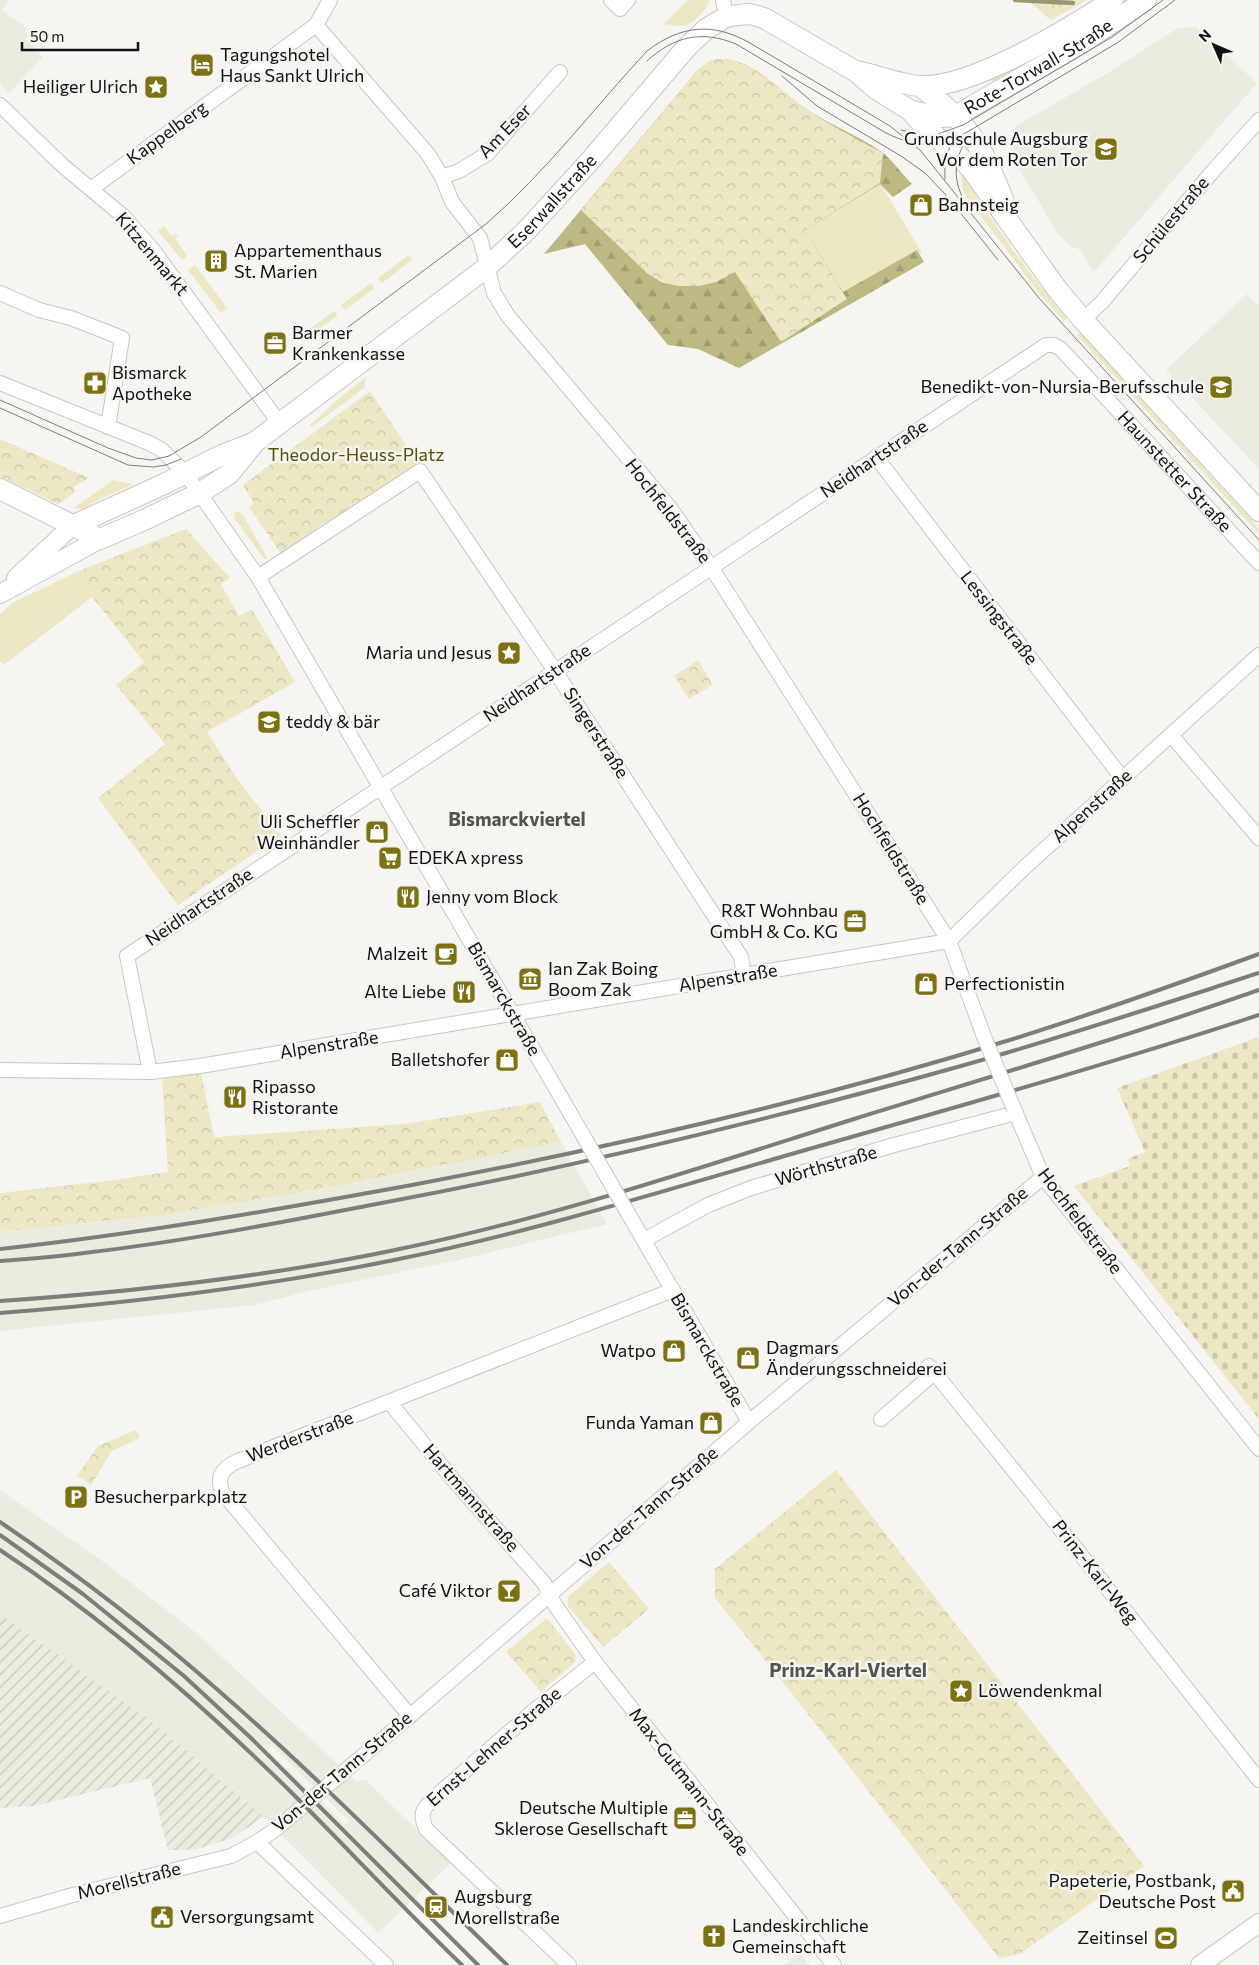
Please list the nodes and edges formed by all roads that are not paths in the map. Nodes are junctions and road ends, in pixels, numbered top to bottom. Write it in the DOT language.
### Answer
graph roads {
  1 [pos="330,0"];
  2 [pos="1113,0"];
  3 [pos="1146,0"];
  4 [pos="725,9"];
  5 [pos="316,25"];
  6 [pos="855,71"];
  7 [pos="560,72"];
  8 [pos="975,75"];
  9 [pos="920,86"];
  10 [pos="0,105"];
  11 [pos="912,112"];
  12 [pos="955,116"];
  13 [pos="1259,120"];
  14 [pos="961,157"];
  15 [pos="442,177"];
  16 [pos="91,189"];
  17 [pos="1015,231"];
  18 [pos="486,268"];
  19 [pos="0,293"];
  20 [pos="1082,320"];
  21 [pos="1046,345"];
  22 [pos="0,383"];
  23 [pos="280,424"];
  24 [pos="108,426"];
  25 [pos="255,442"];
  26 [pos="876,457"];
  27 [pos="186,474"];
  28 [pos="0,489"];
  29 [pos="200,493"];
  30 [pos="1259,511"];
  31 [pos="72,526"];
  32 [pos="100,539"];
  33 [pos="1259,563"];
  34 [pos="711,567"];
  35 [pos="258,577"];
  36 [pos="0,594"];
  37 [pos="1259,655"];
  38 [pos="555,671"];
  39 [pos="1171,735"];
  40 [pos="1122,778"];
  41 [pos="380,787"];
  42 [pos="1259,838"];
  43 [pos="949,941"];
  44 [pos="744,975"];
  45 [pos="513,1014"];
  46 [pos="0,1070"];
  47 [pos="150,1072"];
  48 [pos="1015,1111"];
  49 [pos="1043,1176"];
  50 [pos="644,1240"];
  51 [pos="673,1290"];
  52 [pos="390,1403"];
  53 [pos="881,1418"];
  54 [pos="749,1422"];
  55 [pos="1259,1449"];
  56 [pos="548,1595"];
  57 [pos="595,1662"];
  58 [pos="410,1716"];
  59 [pos="1259,1780"];
  60 [pos="257,1842"];
  61 [pos="0,1916"];
  62 [pos="1259,1923"];
  63 [pos="386,1965"];
  64 [pos="568,1965"];
  65 [pos="834,1965"];
  66 [pos="1200,1965"];
  1 -- 5 [label="street"];
  2 -- 8 [label="main road, Rote-Torwall-Straße"];
  3 -- 12 [label="main road, Rote-Torwall-Straße"];
  4 -- 6 [label="main road, Rote-Torwall-Straße"];
  4 -- 18 [label="main road, Eserwallstraße"];
  5 -- 15 [label="street, Hochfeldstraße"];
  5 -- 16 [label="street, Kappelberg"];
  6 -- 9 [label="main road, Rote-Torwall-Straße"];
  6 -- 11 [label="main road, Rote-Torwall-Straße"];
  7 -- 15 [label="street, Am Eser"];
  8 -- 9 [label="main road, Rote-Torwall-Straße"];
  8 -- 12 [label="main road, Rote-Torwall-Straße"];
  9 -- 12 [label="main road, Rote-Torwall-Straße"];
  10 -- 16 [label="street, Kitzenmarkt"];
  11 -- 12 [label="main road, Rote-Torwall-Straße"];
  11 -- 14 [label="main road, Haunstetter Straße"];
  12 -- 14 [label="main road"];
  12 -- 17 [label="main road, Haunstetter Straße"];
  13 -- 20 [label="street, Schülestraße"];
  14 -- 17 [label="main road, Haunstetter Straße"];
  15 -- 18 [label="street, Hochfeldstraße"];
  16 -- 23 [label="street, Kitzenmarkt"];
  17 -- 20 [label="main road, Haunstetter Straße"];
  18 -- 23 [label="main road, Eserwallstraße"];
  18 -- 34 [label="street, Hochfeldstraße"];
  19 -- 24 [label="street"];
  20 -- 30 [label="main road, Haunstetter Straße"];
  21 -- 26 [label="street, Neidhartstraße"];
  21 -- 33 [label="street, Haunstetter Straße"];
  22 -- 24 [label="street"];
  23 -- 25 [label="main road"];
  24 -- 27 [label="street"];
  25 -- 27 [label="main road"];
  25 -- 29 [label="main road"];
  26 -- 34 [label="street, Neidhartstraße"];
  26 -- 40 [label="street, Lessingstraße"];
  27 -- 29 [label="street"];
  27 -- 31 [label="main road"];
  28 -- 31 [label="main road"];
  29 -- 32 [label="main road"];
  29 -- 35 [label="street"];
  31 -- 32 [label="main road"];
  31 -- 36 [label="street"];
  32 -- 36 [label="street"];
  34 -- 38 [label="street, Neidhartstraße"];
  34 -- 43 [label="street, Hochfeldstraße"];
  35 -- 38 [label="street, Singerstraße"];
  35 -- 41 [label="street, Bismarckstraße"];
  37 -- 39 [label="street, Alpenstraße"];
  38 -- 41 [label="street, Neidhartstraße"];
  38 -- 44 [label="street, Singerstraße"];
  39 -- 40 [label="street, Alpenstraße"];
  39 -- 42 [label="street"];
  40 -- 43 [label="street, Alpenstraße"];
  41 -- 45 [label="street, Bismarckstraße"];
  41 -- 47 [label="street, Neidhartstraße"];
  43 -- 44 [label="street, Alpenstraße"];
  43 -- 48 [label="street, Hochfeldstraße, bridge"];
  44 -- 45 [label="street, Alpenstraße"];
  45 -- 47 [label="street, Alpenstraße"];
  45 -- 50 [label="street, Bismarckstraße, bridge"];
  46 -- 47 [label="street, Alpenstraße"];
  48 -- 49 [label="street, Hochfeldstraße"];
  48 -- 50 [label="street, Wörthstraße"];
  49 -- 54 [label="street, Von-der-Tann-Straße"];
  49 -- 55 [label="street, Hochfeldstraße"];
  50 -- 51 [label="street, Bismarckstraße"];
  51 -- 52 [label="street, Werderstraße"];
  51 -- 54 [label="street, Bismarckstraße"];
  52 -- 56 [label="street, Hartmannstraße"];
  52 -- 58 [label="street, Werderstraße"];
  53 -- 59 [label="street, Prinz-Karl-Weg"];
  54 -- 56 [label="street, Von-der-Tann-Straße"];
  56 -- 57 [label="street, Max-Gutmann-Straße"];
  56 -- 58 [label="street, Von-der-Tann-Straße"];
  57 -- 64 [label="street, Ernst-Lehner-Straße"];
  57 -- 65 [label="street, Max-Gutmann-Straße"];
  58 -- 60 [label="street, Von-der-Tann-Straße"];
  60 -- 61 [label="street, Morellstraße"];
  60 -- 63 [label="street"];
  62 -- 66 [label="street"];
}
